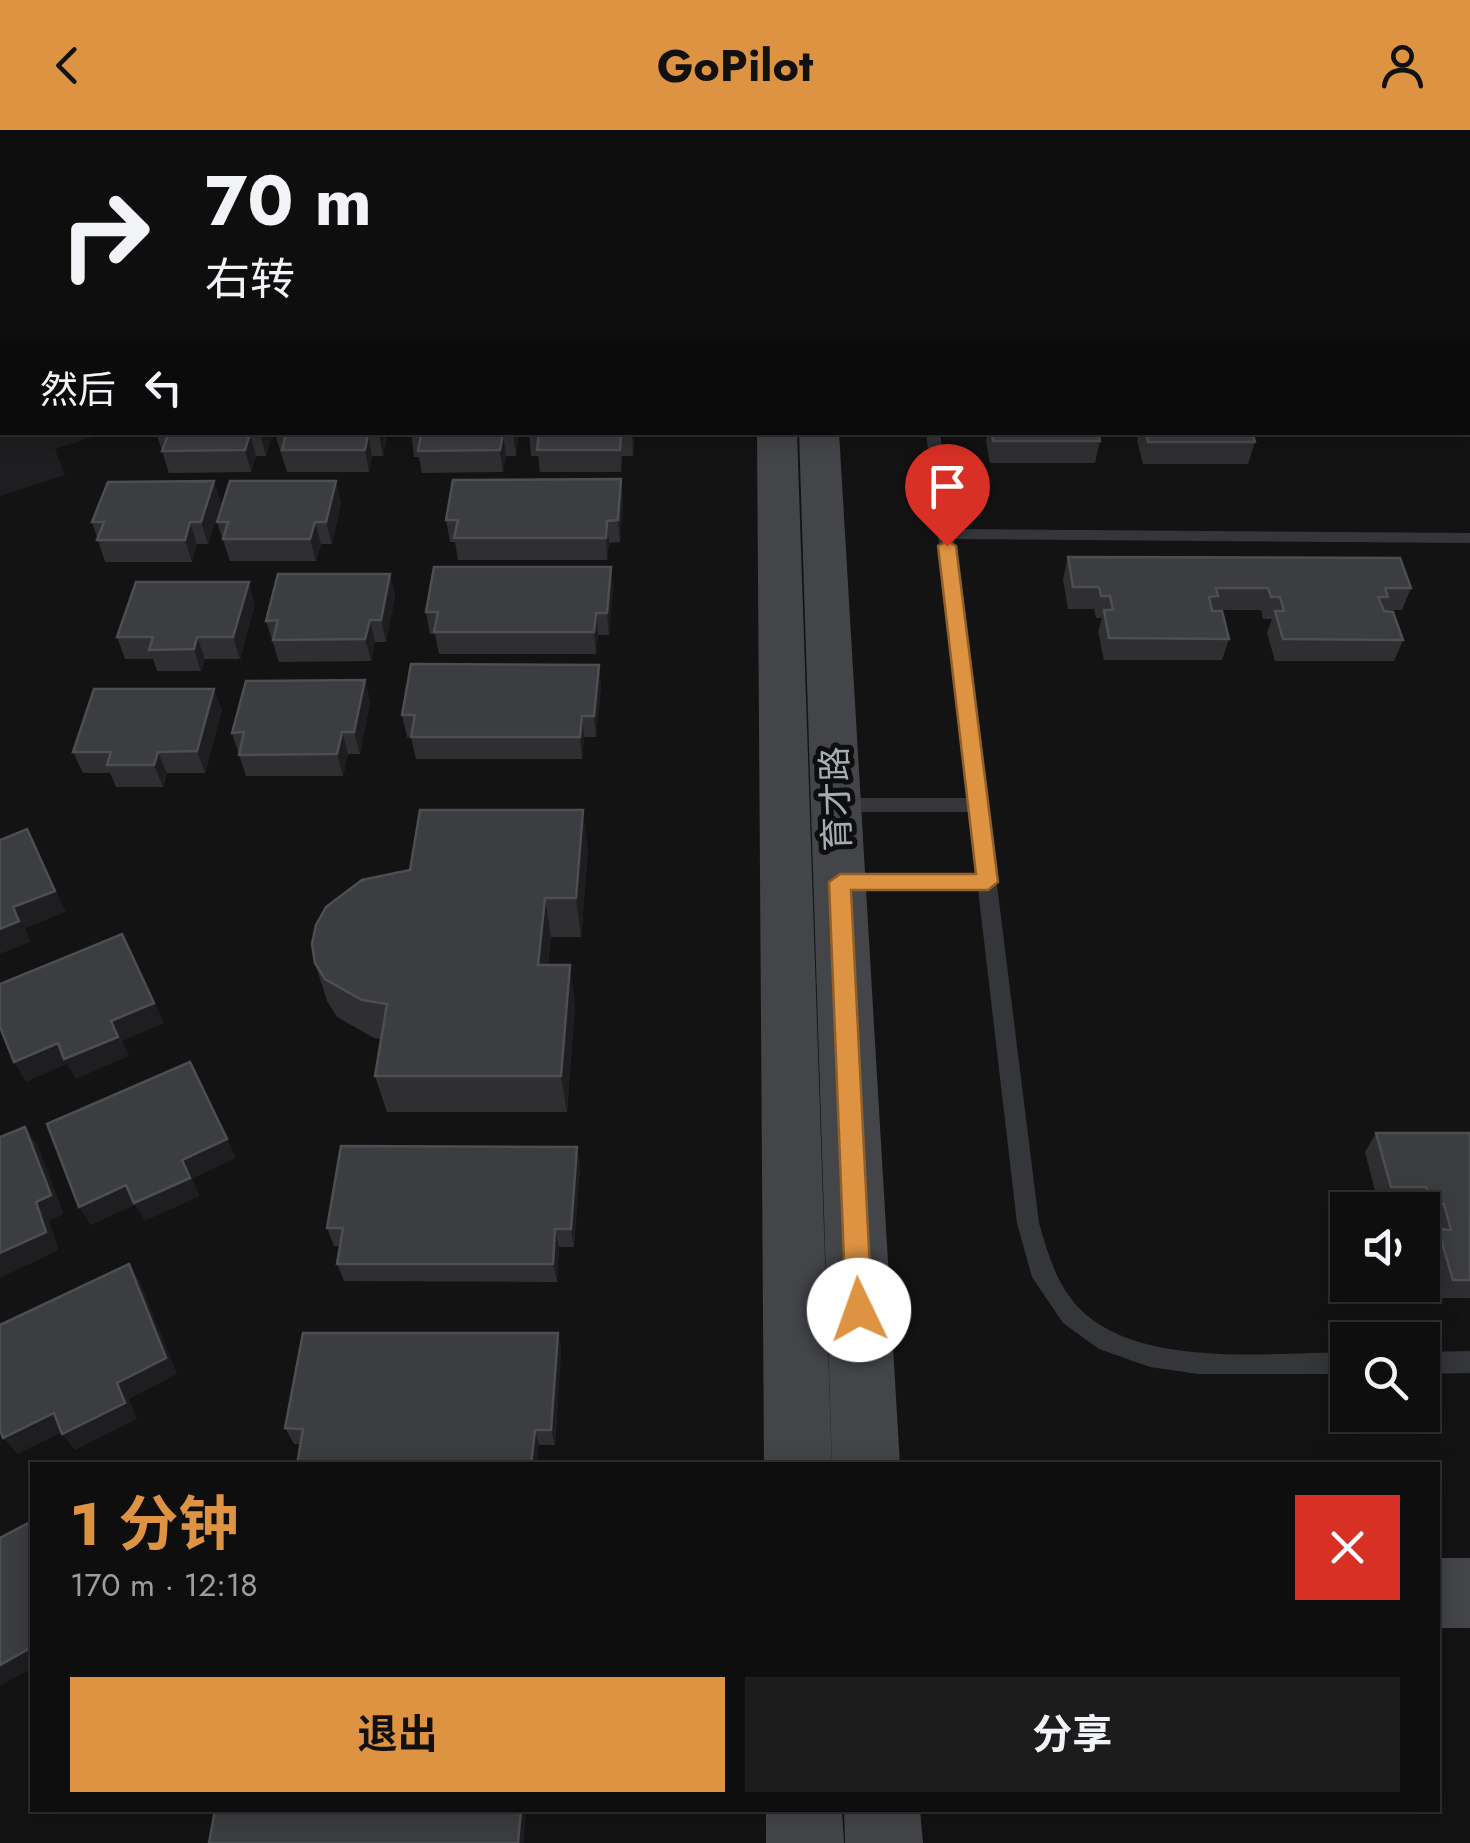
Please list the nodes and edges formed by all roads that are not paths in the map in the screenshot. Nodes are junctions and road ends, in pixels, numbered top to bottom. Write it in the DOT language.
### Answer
graph roads {
  1 [pos="777,435"];
  2 [pos="819,435"];
  3 [pos="933,435"];
  4 [pos="946,534"];
  5 [pos="1470,538"];
  6 [pos="978,805"];
  7 [pos="837,806"];
  8 [pos="840,882"];
  9 [pos="988,882"];
  10 [pos="1440,1362"];
  11 [pos="1470,1362"];
  12 [pos="1330,1363"];
  13 [pos="798,1462"];
  14 [pos="866,1462"];
  15 [pos="1440,1593"];
  16 [pos="1470,1593"];
  17 [pos="804,1812"];
  18 [pos="882,1812"];
  19 [pos="805,1843"];
  20 [pos="884,1843"];
  1 -- 13 [label="street, 育才路"];
  2 -- 7 [label="street, 育才路"];
  3 -- 4 [label="lane"];
  4 -- 5 [label="lane"];
  4 -- 6 [label="lane"];
  6 -- 7 [label="lane"];
  6 -- 9 [label="lane"];
  7 -- 8 [label="street, 育才路"];
  8 -- 9 [label="lane"];
  8 -- 14 [label="street, 育才路"];
  9 -- 12 [label="lane"];
  10 -- 11 [label="lane"];
  15 -- 16 [label="street"];
  17 -- 19 [label="street"];
  18 -- 20 [label="street"];
}
